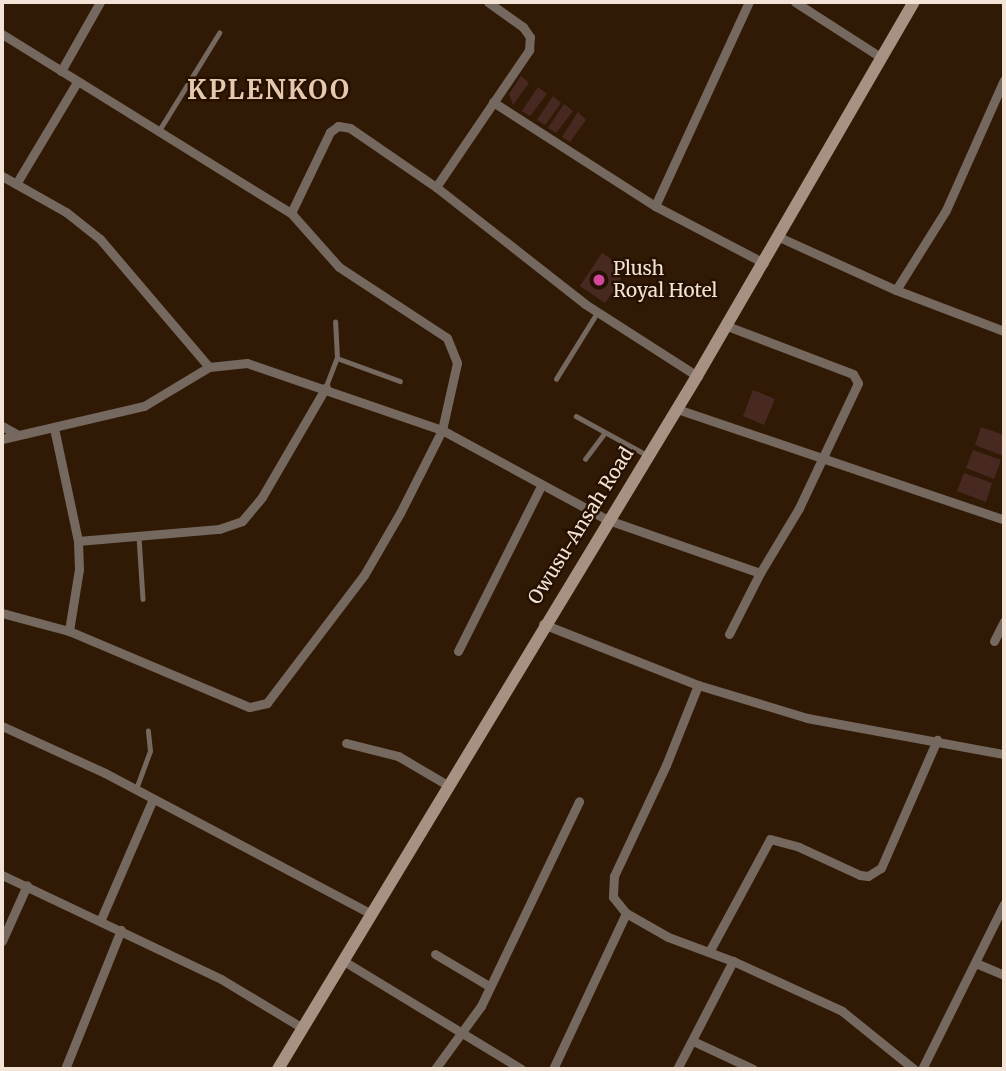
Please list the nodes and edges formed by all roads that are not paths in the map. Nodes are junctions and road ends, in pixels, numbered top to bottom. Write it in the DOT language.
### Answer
graph roads {
  1 [pos="100,2"];
  2 [pos="488,2"];
  3 [pos="749,2"];
  4 [pos="795,2"];
  5 [pos="914,2"];
  6 [pos="219,33"];
  7 [pos="2,34"];
  8 [pos="882,58"];
  9 [pos="61,71"];
  10 [pos="1004,80"];
  11 [pos="77,82"];
  12 [pos="492,102"];
  13 [pos="160,129"];
  14 [pos="2,176"];
  15 [pos="16,184"];
  16 [pos="436,187"];
  17 [pos="655,206"];
  18 [pos="291,213"];
  19 [pos="779,237"];
  20 [pos="764,263"];
  21 [pos="896,290"];
  22 [pos="597,313"];
  23 [pos="335,322"];
  24 [pos="727,326"];
  25 [pos="1004,331"];
  26 [pos="337,358"];
  27 [pos="209,367"];
  28 [pos="697,376"];
  29 [pos="556,379"];
  30 [pos="400,381"];
  31 [pos="326,387"];
  32 [pos="677,409"];
  33 [pos="576,416"];
  34 [pos="2,426"];
  35 [pos="54,428"];
  36 [pos="442,430"];
  37 [pos="604,433"];
  38 [pos="18,435"];
  39 [pos="2,439"];
  40 [pos="648,456"];
  41 [pos="585,460"];
  42 [pos="823,460"];
  43 [pos="541,486"];
  44 [pos="608,520"];
  45 [pos="1004,520"];
  46 [pos="139,534"];
  47 [pos="78,541"];
  48 [pos="760,573"];
  49 [pos="143,599"];
  50 [pos="2,613"];
  51 [pos="1004,621"];
  52 [pos="543,624"];
  53 [pos="69,632"];
  54 [pos="729,634"];
  55 [pos="994,641"];
  56 [pos="458,651"];
  57 [pos="698,685"];
  58 [pos="2,726"];
  59 [pos="148,731"];
  60 [pos="937,740"];
  61 [pos="345,743"];
  62 [pos="1004,754"];
  63 [pos="449,786"];
  64 [pos="136,790"];
  65 [pos="153,799"];
  66 [pos="579,801"];
  67 [pos="2,875"];
  68 [pos="27,885"];
  69 [pos="1004,904"];
  70 [pos="626,913"];
  71 [pos="371,914"];
  72 [pos="101,919"];
  73 [pos="121,930"];
  74 [pos="2,941"];
  75 [pos="709,952"];
  76 [pos="435,954"];
  77 [pos="342,960"];
  78 [pos="733,961"];
  79 [pos="978,964"];
  80 [pos="1004,975"];
  81 [pos="489,986"];
  82 [pos="301,1027"];
  83 [pos="463,1032"];
  84 [pos="693,1041"];
  85 [pos="65,1069"];
  86 [pos="278,1069"];
  87 [pos="435,1069"];
  88 [pos="522,1069"];
  89 [pos="553,1069"];
  90 [pos="677,1069"];
  91 [pos="753,1069"];
  92 [pos="914,1069"];
  93 [pos="922,1069"];
  1 -- 9 [label="street"];
  2 -- 12 [label="street"];
  3 -- 17 [label="street"];
  4 -- 8 [label="street"];
  5 -- 8 [label="street, Owusu-Ansah Road"];
  6 -- 13 [label="lane"];
  7 -- 9 [label="street"];
  8 -- 19 [label="street, Owusu-Ansah Road"];
  9 -- 11 [label="street"];
  10 -- 21 [label="street"];
  11 -- 13 [label="street"];
  11 -- 15 [label="street"];
  12 -- 16 [label="street"];
  12 -- 17 [label="street"];
  13 -- 18 [label="street"];
  14 -- 15 [label="street"];
  15 -- 27 [label="street"];
  16 -- 18 [label="street"];
  16 -- 22 [label="street"];
  17 -- 20 [label="street"];
  18 -- 36 [label="street"];
  19 -- 20 [label="street, Owusu-Ansah Road"];
  19 -- 21 [label="street"];
  20 -- 24 [label="street, Owusu-Ansah Road"];
  21 -- 25 [label="street"];
  22 -- 28 [label="street"];
  22 -- 29 [label="lane"];
  23 -- 26 [label="lane"];
  24 -- 28 [label="street, Owusu-Ansah Road"];
  24 -- 42 [label="street"];
  26 -- 30 [label="lane"];
  26 -- 31 [label="lane"];
  27 -- 31 [label="street"];
  27 -- 35 [label="street"];
  28 -- 32 [label="street, Owusu-Ansah Road"];
  31 -- 36 [label="street"];
  31 -- 46 [label="street"];
  32 -- 40 [label="street, Owusu-Ansah Road"];
  32 -- 42 [label="street"];
  33 -- 37 [label="lane"];
  34 -- 38 [label="street"];
  35 -- 38 [label="street"];
  35 -- 47 [label="street"];
  36 -- 43 [label="street"];
  36 -- 53 [label="street"];
  37 -- 40 [label="lane"];
  37 -- 41 [label="lane"];
  38 -- 39 [label="street"];
  40 -- 44 [label="street, Owusu-Ansah Road"];
  42 -- 45 [label="street"];
  42 -- 48 [label="street"];
  43 -- 44 [label="street"];
  43 -- 56 [label="street"];
  44 -- 48 [label="street"];
  44 -- 52 [label="street, Owusu-Ansah Road"];
  46 -- 47 [label="street"];
  46 -- 49 [label="lane"];
  47 -- 53 [label="street"];
  48 -- 54 [label="street"];
  50 -- 53 [label="street"];
  51 -- 55 [label="street"];
  52 -- 57 [label="street"];
  52 -- 63 [label="street, Owusu-Ansah Road"];
  57 -- 60 [label="street"];
  57 -- 70 [label="street"];
  58 -- 64 [label="street"];
  59 -- 64 [label="lane"];
  60 -- 62 [label="street"];
  60 -- 75 [label="street"];
  61 -- 63 [label="street"];
  63 -- 71 [label="street, Owusu-Ansah Road"];
  64 -- 65 [label="street"];
  65 -- 71 [label="street"];
  65 -- 72 [label="street"];
  66 -- 81 [label="street"];
  67 -- 68 [label="street"];
  68 -- 72 [label="street"];
  68 -- 74 [label="street"];
  69 -- 79 [label="street"];
  70 -- 75 [label="street"];
  70 -- 89 [label="street"];
  71 -- 77 [label="street, Owusu-Ansah Road"];
  72 -- 73 [label="street"];
  73 -- 82 [label="street"];
  73 -- 85 [label="street"];
  75 -- 78 [label="street"];
  76 -- 81 [label="street"];
  77 -- 82 [label="street, Owusu-Ansah Road"];
  77 -- 83 [label="street"];
  78 -- 84 [label="street"];
  78 -- 92 [label="street"];
  79 -- 80 [label="street"];
  79 -- 93 [label="street"];
  81 -- 83 [label="street"];
  82 -- 86 [label="street, Owusu-Ansah Road"];
  83 -- 87 [label="street"];
  83 -- 88 [label="street"];
  84 -- 90 [label="street"];
  84 -- 91 [label="street"];
}
